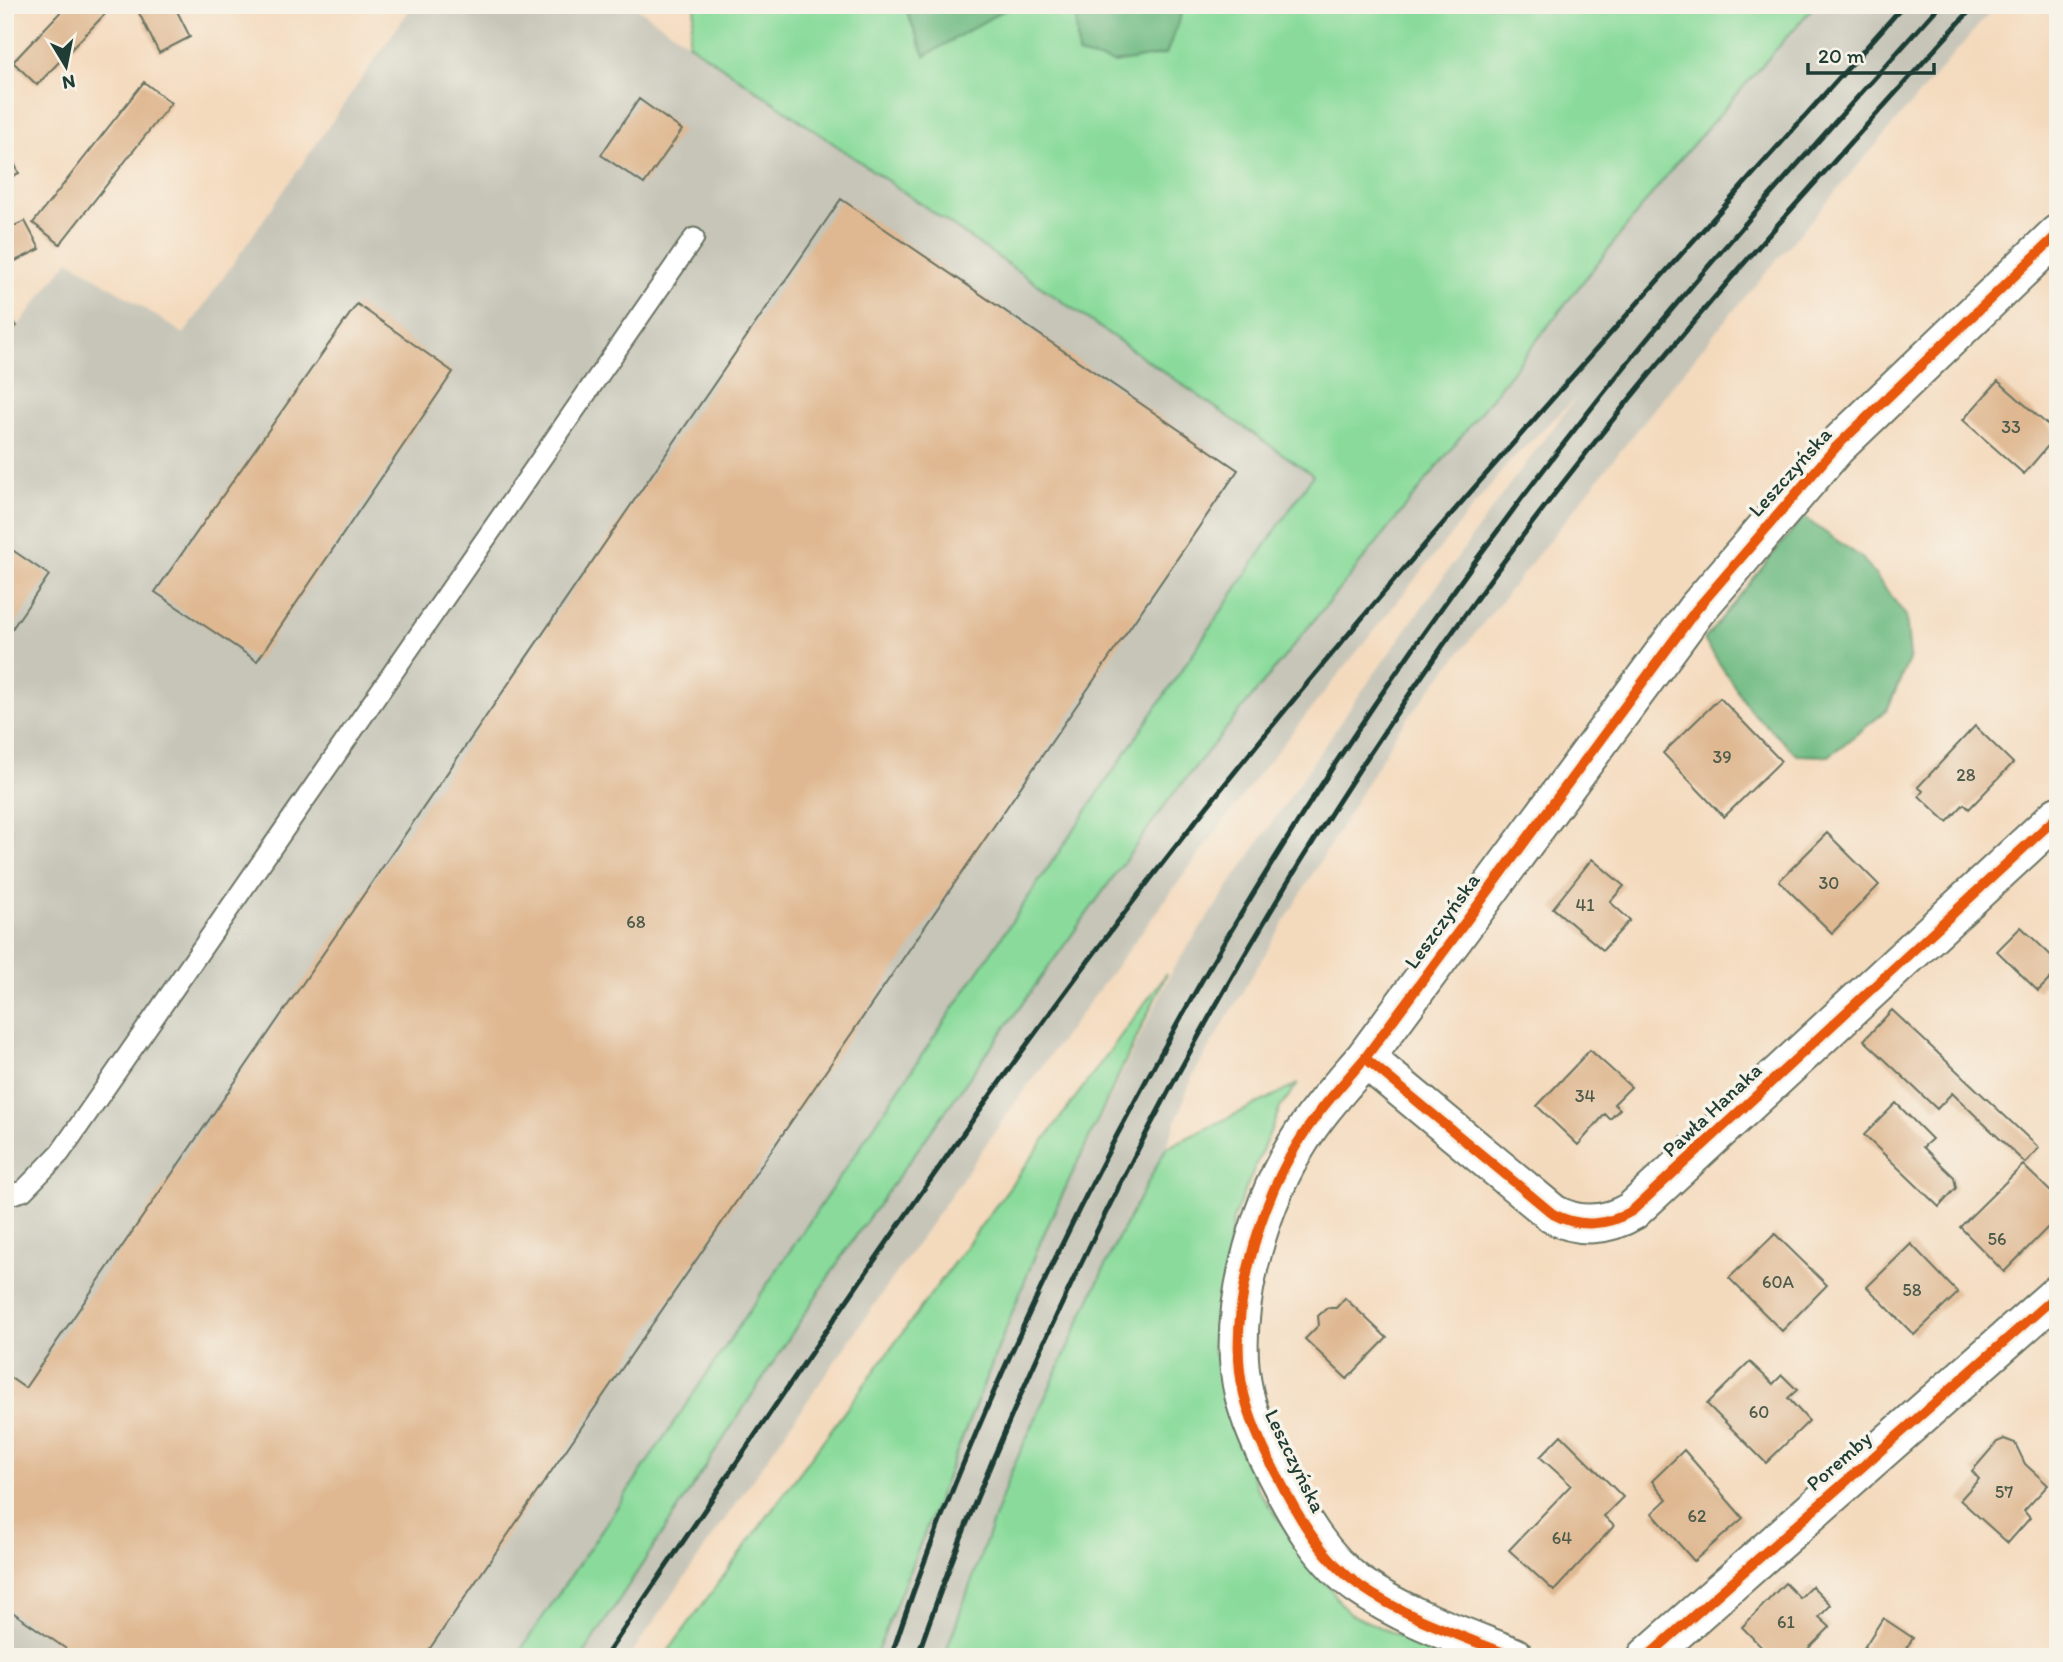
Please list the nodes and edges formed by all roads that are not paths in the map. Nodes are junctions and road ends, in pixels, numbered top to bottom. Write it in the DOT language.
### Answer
graph roads {
  1 [pos="2058,234"];
  2 [pos="694,238"];
  3 [pos="2058,816"];
  4 [pos="1365,1058"];
  5 [pos="5,1196"];
  6 [pos="2058,1294"];
  7 [pos="1514,1657"];
  8 [pos="1647,1657"];
  1 -- 4 [label="street, Leszczyńska"];
  2 -- 5 [label="lane"];
  3 -- 4 [label="street, Pawła Hanaka"];
  4 -- 7 [label="street, Leszczyńska"];
  6 -- 8 [label="street, Poremby"];
}
